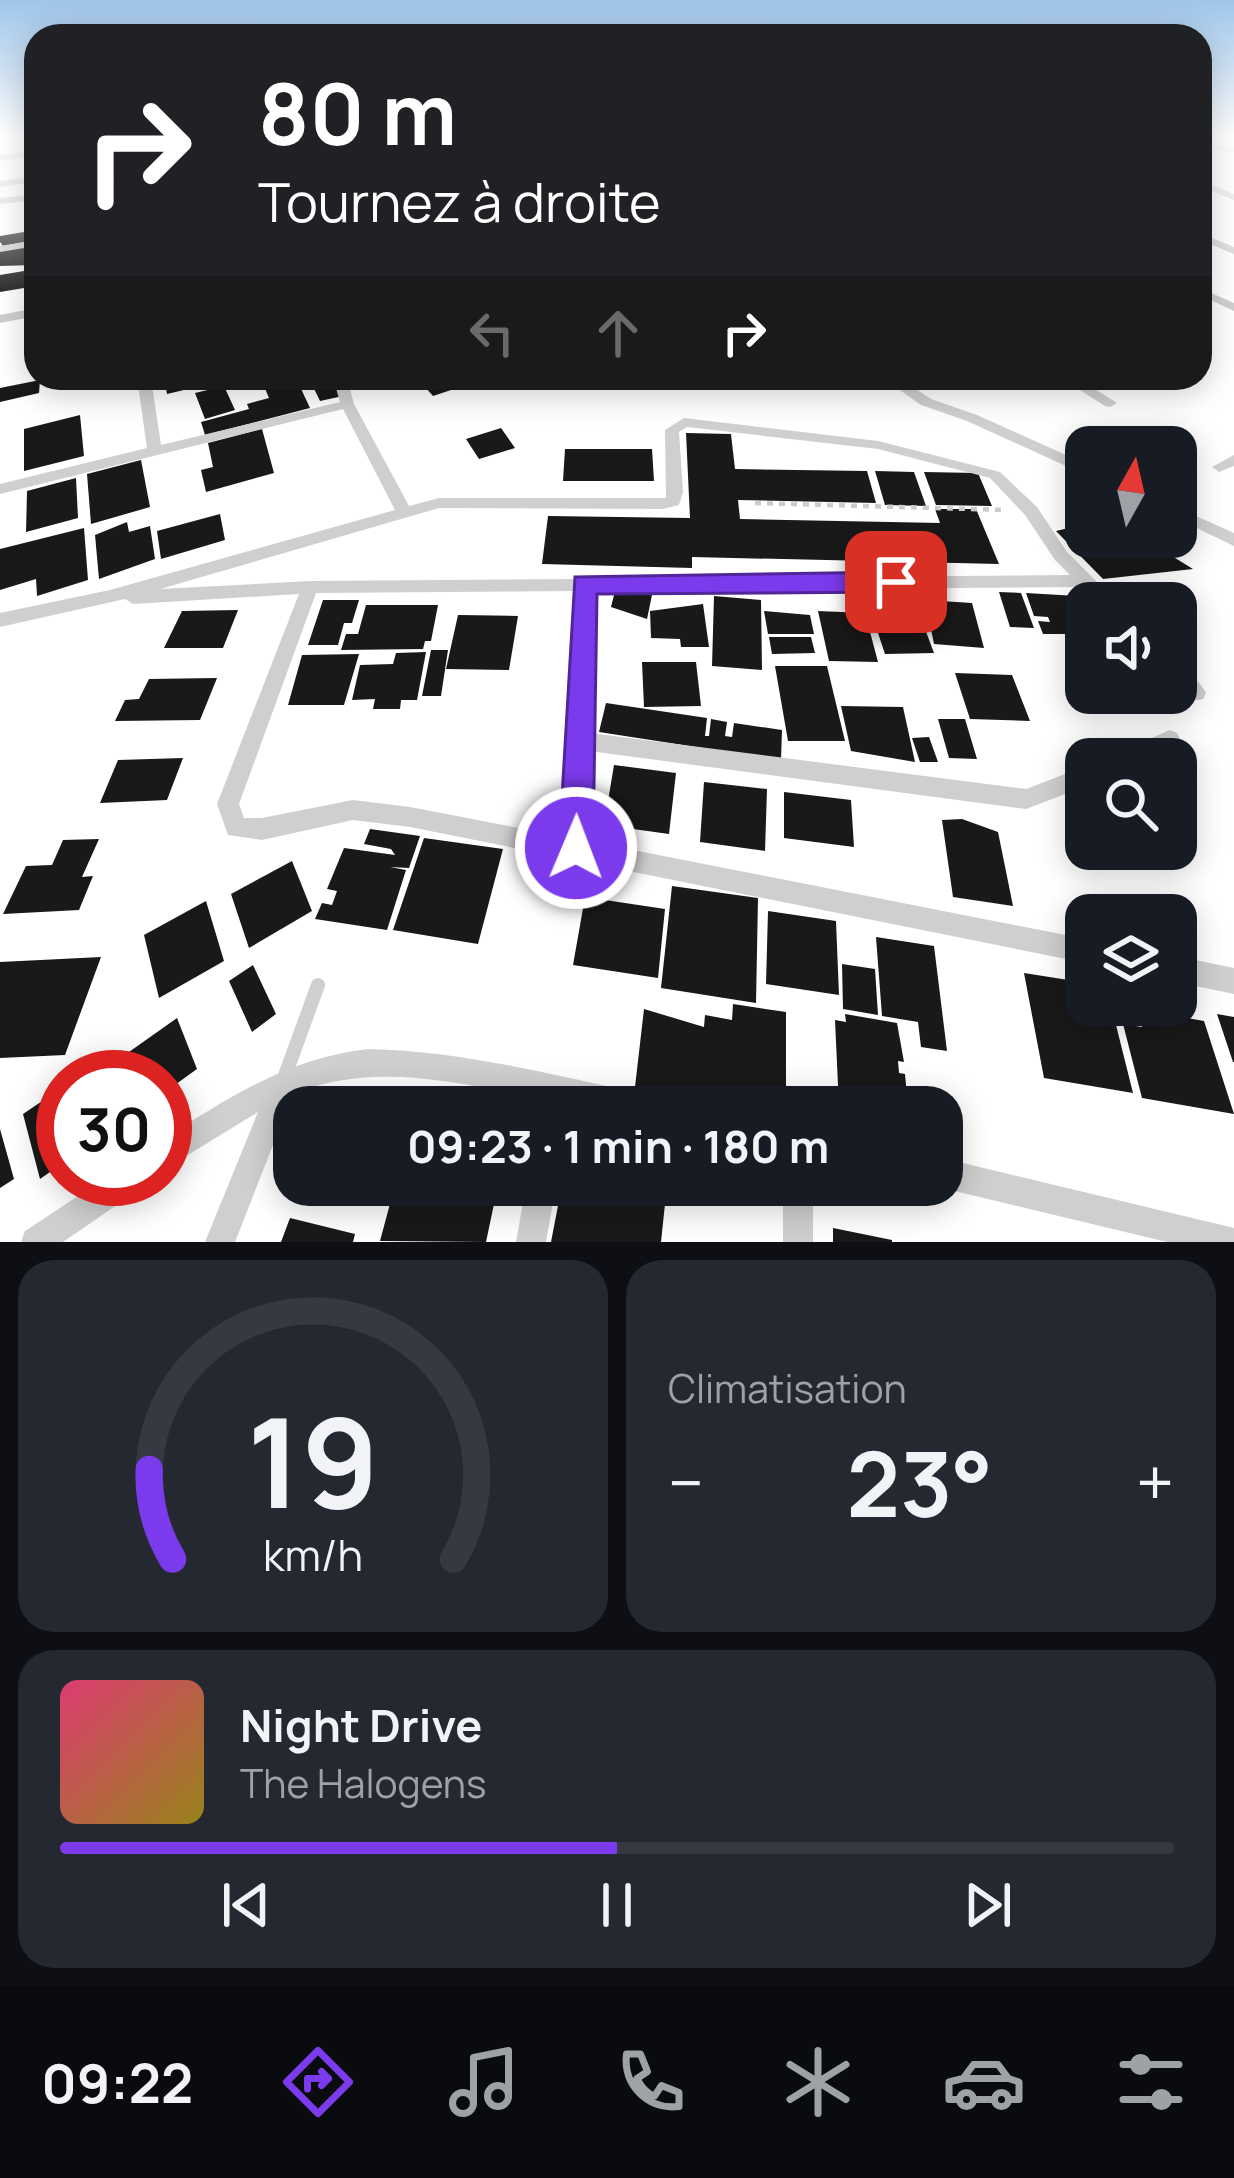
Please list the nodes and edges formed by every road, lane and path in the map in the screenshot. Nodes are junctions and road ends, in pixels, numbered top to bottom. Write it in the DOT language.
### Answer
graph roads {
  1 [pos="146,390"];
  2 [pos="343,390"];
  3 [pos="908,390"];
  4 [pos="1089,390"];
  5 [pos="1110,403"];
  6 [pos="347,404"];
  7 [pos="155,450"];
  8 [pos="1065,460"];
  9 [pos="0,489"];
  10 [pos="755,503"];
  11 [pos="403,510"];
  12 [pos="1030,511"];
  13 [pos="1197,522"];
  14 [pos="1234,540"];
  15 [pos="1088,581"];
  16 [pos="584,584"];
  17 [pos="310,587"];
  18 [pos="110,597"];
  19 [pos="0,620"];
  20 [pos="579,741"];
  21 [pos="1065,784"];
  22 [pos="576,848"];
  23 [pos="1065,947"];
  24 [pos="1197,973"];
  25 [pos="1234,981"];
  26 [pos="318,985"];
  27 [pos="282,1086"];
  28 [pos="502,1086"];
  29 [pos="273,1091"];
  30 [pos="273,1109"];
  31 [pos="192,1139"];
  32 [pos="963,1178"];
  33 [pos="90,1206"];
  34 [pos="537,1206"];
  35 [pos="798,1206"];
  36 [pos="36,1242"];
  37 [pos="220,1242"];
  38 [pos="531,1242"];
  39 [pos="798,1242"];
  40 [pos="1230,1242"];
  1 -- 7 [label="street"];
  2 -- 6 [label="street"];
  3 -- 8 [label="street"];
  4 -- 5 [label="street"];
  6 -- 7 [label="street"];
  6 -- 11 [label="street"];
  7 -- 9 [label="street"];
  10 -- 12 [label="path"];
  11 -- 12 [label="street"];
  11 -- 18 [label="street"];
  12 -- 15 [label="street"];
  13 -- 14 [label="street"];
  15 -- 16 [label="street"];
  16 -- 17 [label="street"];
  16 -- 20 [label="street"];
  17 -- 18 [label="street"];
  17 -- 22 [label="street"];
  18 -- 19 [label="street"];
  20 -- 21 [label="street"];
  20 -- 22 [label="street"];
  22 -- 23 [label="street"];
  24 -- 25 [label="street"];
  26 -- 27 [label="lane"];
  27 -- 28 [label="street"];
  29 -- 31 [label="street"];
  30 -- 37 [label="street"];
  32 -- 40 [label="street"];
  33 -- 36 [label="street"];
  34 -- 38 [label="street"];
  35 -- 39 [label="street"];
}
